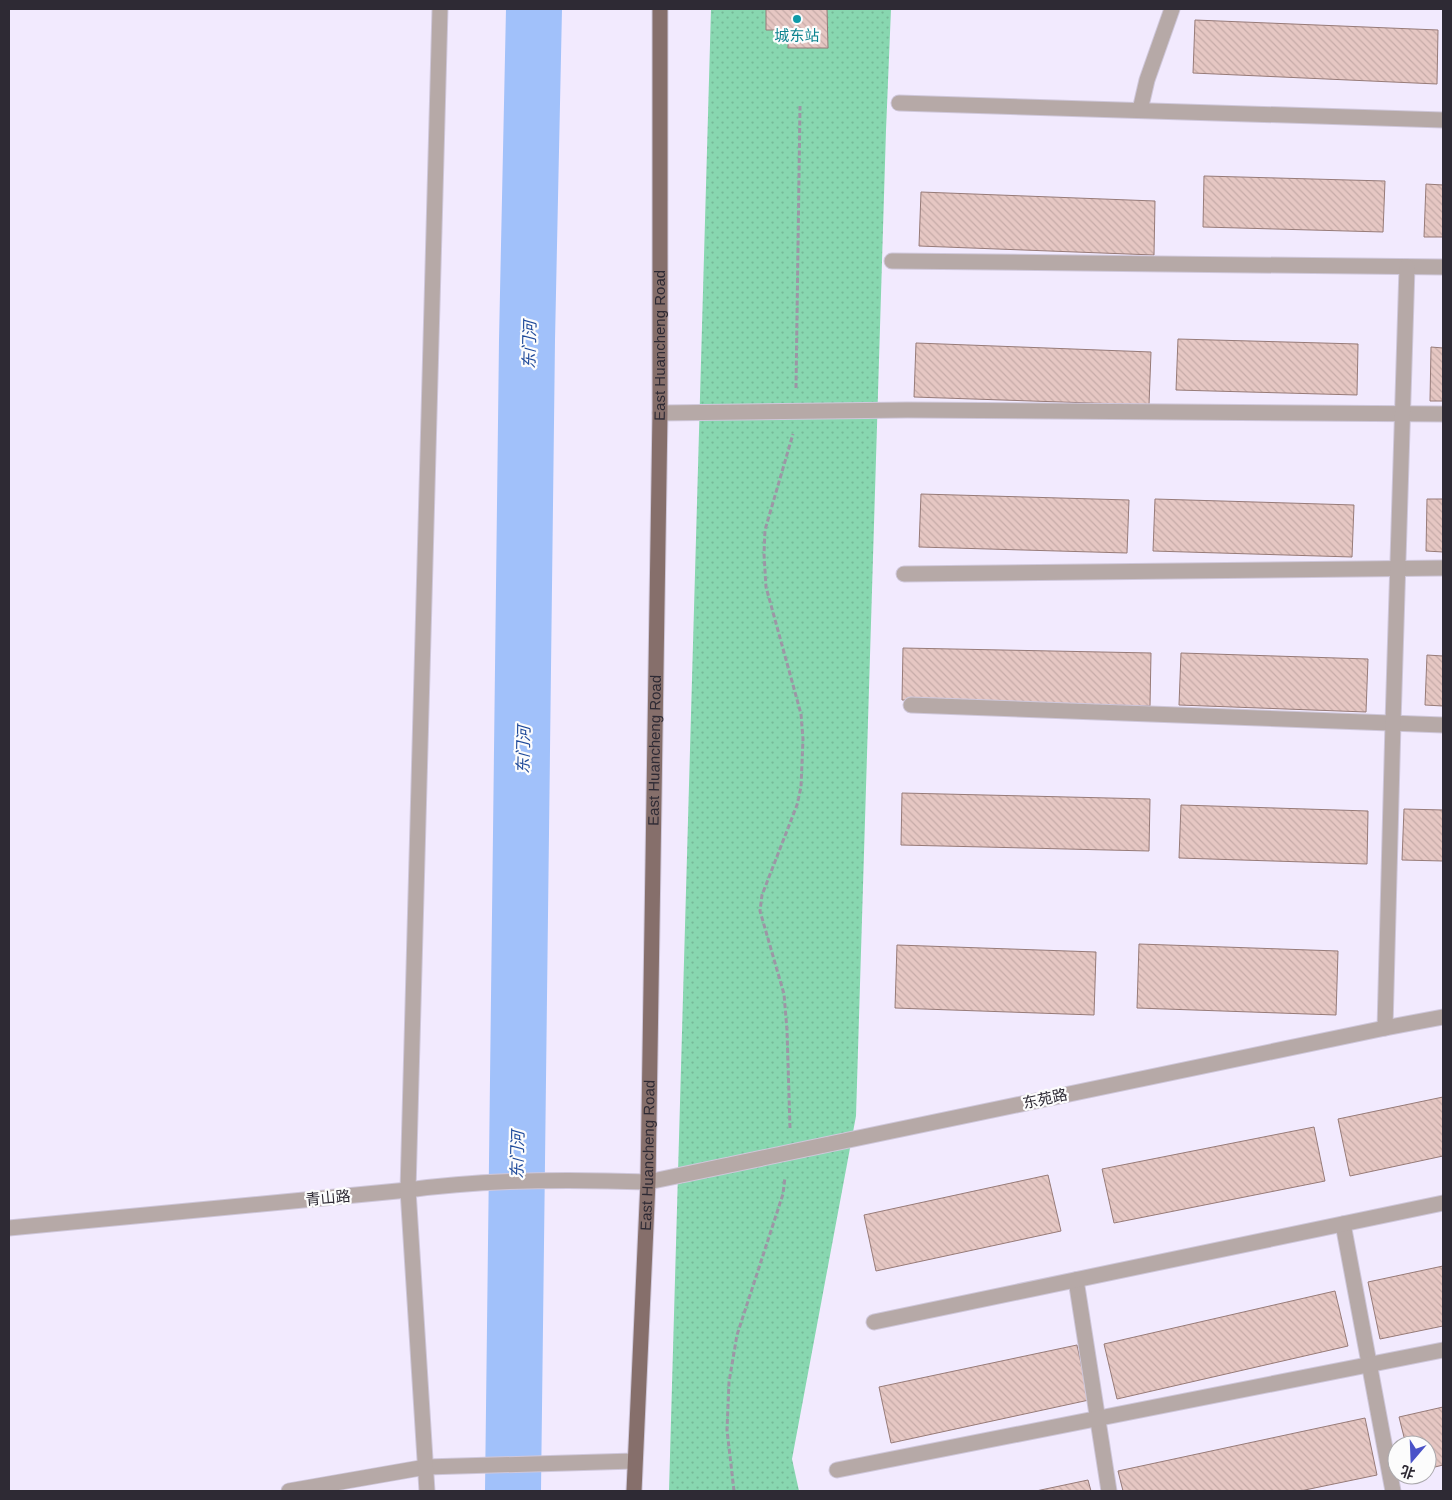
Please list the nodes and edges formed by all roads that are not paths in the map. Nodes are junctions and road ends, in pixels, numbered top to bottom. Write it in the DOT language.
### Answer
graph roads {
  1 [pos="440,9"];
  2 [pos="660,9"];
  3 [pos="1172,9"];
  4 [pos="899,103"];
  5 [pos="1140,110"];
  6 [pos="1443,120"];
  7 [pos="892,261"];
  8 [pos="1407,267"];
  9 [pos="1443,267"];
  10 [pos="660,413"];
  11 [pos="1403,414"];
  12 [pos="1443,414"];
  13 [pos="1398,568"];
  14 [pos="1443,568"];
  15 [pos="904,574"];
  16 [pos="911,705"];
  17 [pos="1393,723"];
  18 [pos="1443,725"];
  19 [pos="1443,1017"];
  20 [pos="1386,1028"];
  21 [pos="648,1182"];
  22 [pos="408,1190"];
  23 [pos="1443,1204"];
  24 [pos="1343,1224"];
  25 [pos="9,1228"];
  26 [pos="1076,1280"];
  27 [pos="874,1322"];
  28 [pos="1443,1350"];
  29 [pos="1369,1365"];
  30 [pos="1098,1419"];
  31 [pos="634,1461"];
  32 [pos="426,1467"];
  33 [pos="837,1470"];
  34 [pos="289,1491"];
  35 [pos="427,1491"];
  36 [pos="634,1491"];
  37 [pos="1110,1491"];
  38 [pos="1393,1491"];
  1 -- 22 [label="street"];
  2 -- 10 [label="main road, East Huancheng Road"];
  3 -- 5 [label="street"];
  4 -- 5 [label="street"];
  5 -- 6 [label="street"];
  7 -- 8 [label="street"];
  8 -- 9 [label="street"];
  8 -- 11 [label="street"];
  10 -- 11 [label="street"];
  10 -- 21 [label="main road, East Huancheng Road"];
  11 -- 12 [label="street"];
  11 -- 13 [label="street"];
  13 -- 14 [label="street"];
  13 -- 15 [label="street"];
  13 -- 17 [label="street"];
  16 -- 17 [label="street"];
  17 -- 18 [label="street"];
  17 -- 20 [label="street"];
  19 -- 20 [label="street, 东苑路"];
  20 -- 21 [label="street, 东苑路"];
  21 -- 22 [label="street, 青山路"];
  21 -- 31 [label="main road, East Huancheng Road"];
  22 -- 25 [label="street, 青山路"];
  22 -- 32 [label="street"];
  23 -- 24 [label="street"];
  24 -- 26 [label="street"];
  24 -- 29 [label="street"];
  26 -- 27 [label="street"];
  26 -- 30 [label="street"];
  28 -- 29 [label="street"];
  29 -- 30 [label="street"];
  29 -- 38 [label="street"];
  30 -- 33 [label="street"];
  30 -- 37 [label="street"];
  31 -- 32 [label="street"];
  31 -- 36 [label="main road, East Huancheng Road"];
  32 -- 34 [label="street"];
  32 -- 35 [label="street"];
}
